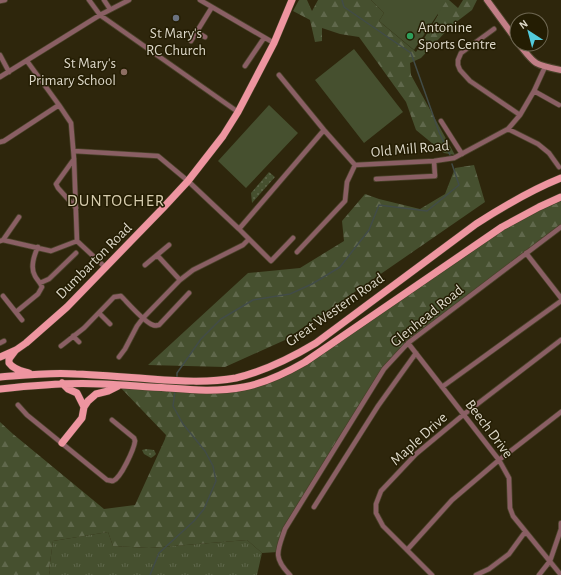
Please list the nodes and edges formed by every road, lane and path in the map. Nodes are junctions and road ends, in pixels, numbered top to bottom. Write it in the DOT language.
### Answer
graph roads {
  1 [pos="5,0"];
  2 [pos="89,0"];
  3 [pos="104,0"];
  4 [pos="128,0"];
  5 [pos="200,0"];
  6 [pos="292,0"];
  7 [pos="487,0"];
  8 [pos="0,1"];
  9 [pos="212,7"];
  10 [pos="110,9"];
  11 [pos="100,15"];
  12 [pos="494,30"];
  13 [pos="509,30"];
  14 [pos="197,32"];
  15 [pos="205,37"];
  16 [pos="264,38"];
  17 [pos="191,41"];
  18 [pos="274,43"];
  19 [pos="526,52"];
  20 [pos="0,55"];
  21 [pos="27,61"];
  22 [pos="245,66"];
  23 [pos="545,67"];
  24 [pos="561,70"];
  25 [pos="9,72"];
  26 [pos="280,76"];
  27 [pos="0,77"];
  28 [pos="534,91"];
  29 [pos="59,105"];
  30 [pos="559,106"];
  31 [pos="238,112"];
  32 [pos="520,114"];
  33 [pos="441,121"];
  34 [pos="508,129"];
  35 [pos="324,130"];
  36 [pos="0,142"];
  37 [pos="74,151"];
  38 [pos="462,154"];
  39 [pos="74,159"];
  40 [pos="434,161"];
  41 [pos="355,165"];
  42 [pos="559,167"];
  43 [pos="561,178"];
  44 [pos="376,180"];
  45 [pos="188,181"];
  46 [pos="561,197"];
  47 [pos="76,208"];
  48 [pos="19,217"];
  49 [pos="561,227"];
  50 [pos="239,229"];
  51 [pos="293,238"];
  52 [pos="249,239"];
  53 [pos="2,241"];
  54 [pos="77,241"];
  55 [pos="168,245"];
  56 [pos="38,247"];
  57 [pos="297,252"];
  58 [pos="76,253"];
  59 [pos="526,253"];
  60 [pos="157,255"];
  61 [pos="146,265"];
  62 [pos="106,268"];
  63 [pos="180,280"];
  64 [pos="40,283"];
  65 [pos="189,293"];
  66 [pos="3,296"];
  67 [pos="561,300"];
  68 [pos="16,312"];
  69 [pos="99,313"];
  70 [pos="143,318"];
  71 [pos="22,320"];
  72 [pos="110,324"];
  73 [pos="73,336"];
  74 [pos="561,340"];
  75 [pos="79,342"];
  76 [pos="408,343"];
  77 [pos="61,346"];
  78 [pos="16,350"];
  79 [pos="416,353"];
  80 [pos="119,357"];
  81 [pos="0,358"];
  82 [pos="34,375"];
  83 [pos="0,378"];
  84 [pos="62,383"];
  85 [pos="163,384"];
  86 [pos="118,385"];
  87 [pos="442,387"];
  88 [pos="0,389"];
  89 [pos="18,405"];
  90 [pos="84,407"];
  91 [pos="560,413"];
  92 [pos="463,414"];
  93 [pos="112,420"];
  94 [pos="561,420"];
  95 [pos="62,443"];
  96 [pos="499,460"];
  97 [pos="314,506"];
  98 [pos="561,523"];
  99 [pos="525,532"];
  100 [pos="407,550"];
  101 [pos="550,561"];
  102 [pos="290,575"];
  103 [pos="432,575"];
  104 [pos="476,575"];
  105 [pos="539,575"];
  106 [pos="561,575"];
  1 -- 8 [label="street"];
  2 -- 11 [label="street"];
  3 -- 10 [label="street"];
  4 -- 10 [label="street"];
  5 -- 9 [label="street"];
  6 -- 18 [label="main road, Dumbarton Road"];
  7 -- 13 [label="street"];
  9 -- 14 [label="street"];
  9 -- 16 [label="street"];
  10 -- 11 [label="street"];
  11 -- 21 [label="street"];
  11 -- 31 [label="street"];
  12 -- 32 [label="street"];
  14 -- 15 [label="street"];
  14 -- 17 [label="street"];
  16 -- 18 [label="street"];
  16 -- 22 [label="street"];
  18 -- 31 [label="main road, Dumbarton Road"];
  19 -- 23 [label="street"];
  20 -- 25 [label="street"];
  21 -- 25 [label="street"];
  21 -- 29 [label="street"];
  23 -- 24 [label="street"];
  23 -- 28 [label="street, Old Mill Road"];
  25 -- 27 [label="street"];
  26 -- 35 [label="street"];
  28 -- 30 [label="street"];
  28 -- 32 [label="street, Old Mill Road"];
  29 -- 36 [label="street"];
  29 -- 37 [label="street"];
  31 -- 45 [label="main road, Dumbarton Road"];
  32 -- 34 [label="street, Old Mill Road"];
  33 -- 38 [label="street"];
  34 -- 38 [label="street, Old Mill Road"];
  34 -- 42 [label="street"];
  35 -- 41 [label="street"];
  35 -- 50 [label="street"];
  37 -- 39 [label="street"];
  37 -- 45 [label="street"];
  38 -- 40 [label="street, Old Mill Road"];
  39 -- 47 [label="street"];
  39 -- 47 [label="street"];
  40 -- 41 [label="street, Old Mill Road"];
  40 -- 44 [label="street"];
  41 -- 57 [label="street"];
  43 -- 85 [label="main road, Great Western Road"];
  45 -- 50 [label="street"];
  45 -- 62 [label="main road, Dumbarton Road"];
  46 -- 85 [label="main road, Great Western Road"];
  47 -- 54 [label="street"];
  48 -- 53 [label="street"];
  49 -- 59 [label="street, Glenhead Road"];
  50 -- 52 [label="street"];
  51 -- 52 [label="street"];
  52 -- 63 [label="street"];
  53 -- 56 [label="street"];
  54 -- 56 [label="street"];
  54 -- 62 [label="street"];
  55 -- 60 [label="street"];
  56 -- 64 [label="street"];
  58 -- 64 [label="street"];
  59 -- 67 [label="street"];
  59 -- 76 [label="street, Glenhead Road"];
  60 -- 61 [label="street"];
  60 -- 63 [label="street"];
  62 -- 78 [label="main road, Dumbarton Road"];
  63 -- 70 [label="street"];
  64 -- 68 [label="street"];
  65 -- 70 [label="street"];
  66 -- 68 [label="street"];
  67 -- 87 [label="street"];
  68 -- 71 [label="street"];
  69 -- 70 [label="street"];
  69 -- 72 [label="street"];
  69 -- 73 [label="street"];
  70 -- 80 [label="street"];
  73 -- 75 [label="street"];
  73 -- 77 [label="street"];
  74 -- 92 [label="street, Maple Drive"];
  76 -- 79 [label="street, Beech Drive"];
  76 -- 102 [label="street, Glenhead Road"];
  78 -- 81 [label="main road, Dumbarton Road"];
  78 -- 82 [label="main road"];
  79 -- 87 [label="street, Beech Drive"];
  79 -- 97 [label="street"];
  82 -- 83 [label="main road, Great Western Road"];
  82 -- 85 [label="main road, Great Western Road"];
  84 -- 86 [label="main road, Great Western Road"];
  84 -- 88 [label="main road, Great Western Road"];
  84 -- 90 [label="main road"];
  85 -- 86 [label="main road, Great Western Road"];
  86 -- 90 [label="main road"];
  87 -- 92 [label="street, Beech Drive"];
  89 -- 95 [label="street"];
  90 -- 95 [label="main road"];
  91 -- 94 [label="street"];
  91 -- 96 [label="street"];
  92 -- 96 [label="street, Beech Drive"];
  92 -- 100 [label="street, Maple Drive"];
  93 -- 95 [label="street"];
  96 -- 99 [label="street, Beech Drive"];
  96 -- 100 [label="street"];
  98 -- 101 [label="street"];
  99 -- 101 [label="street, Beech Drive"];
  99 -- 104 [label="street"];
  100 -- 103 [label="street"];
  101 -- 105 [label="street"];
  101 -- 106 [label="street, Beech Drive"];
}
